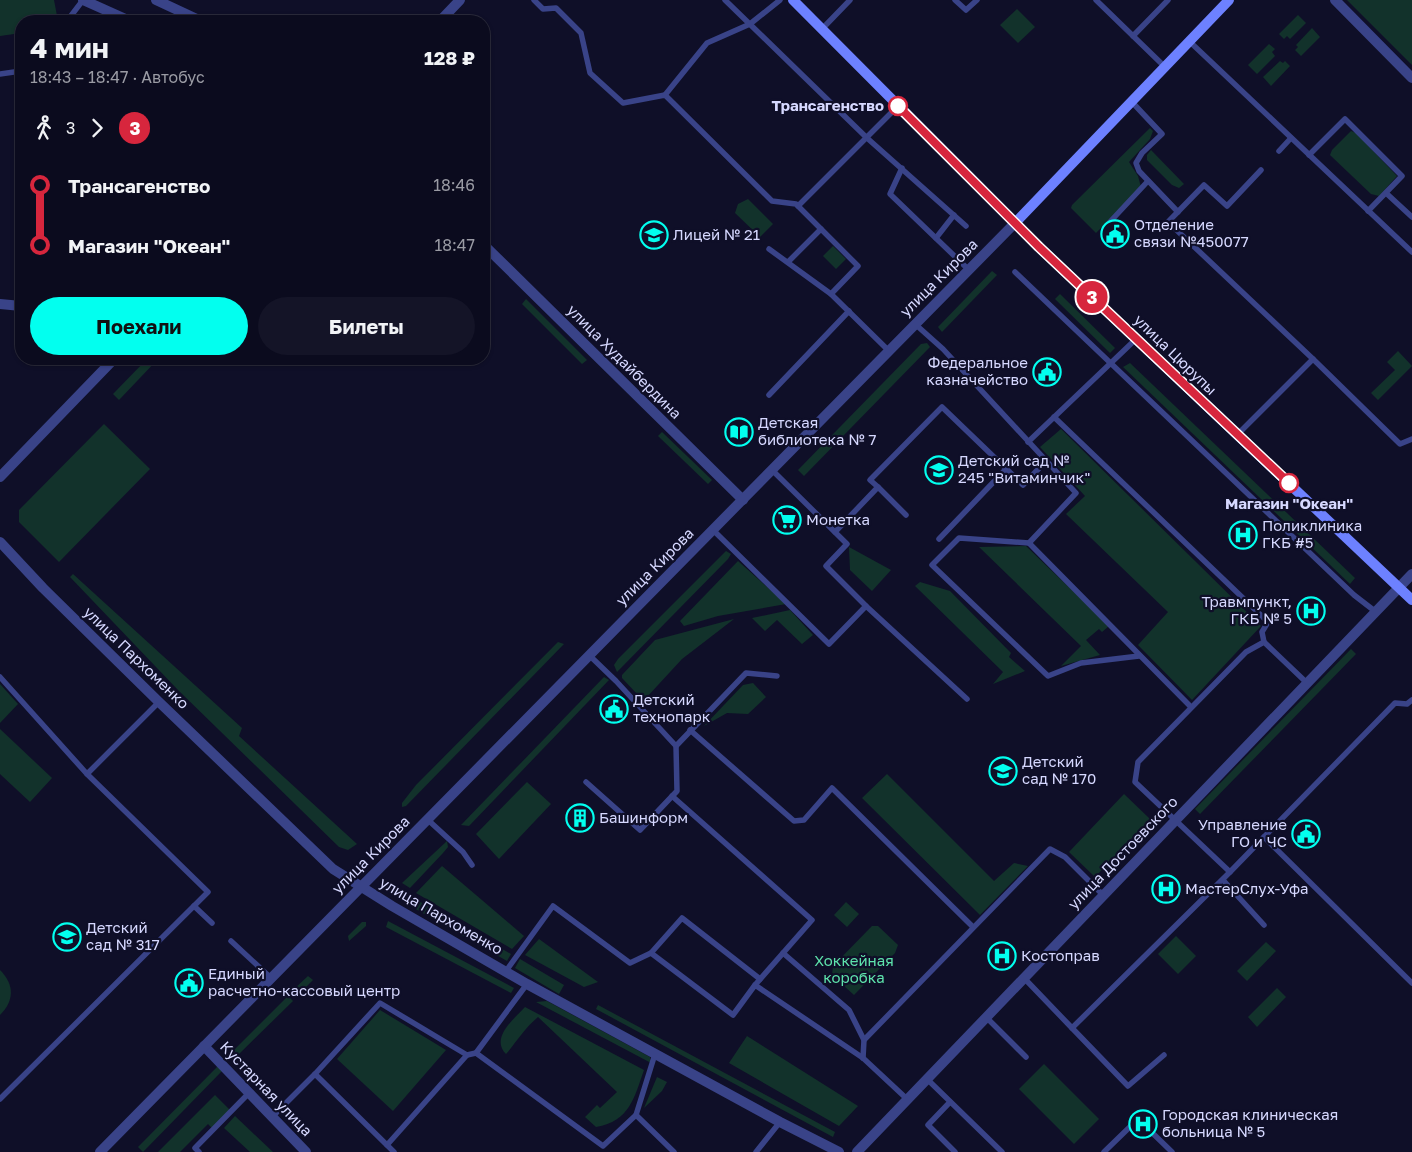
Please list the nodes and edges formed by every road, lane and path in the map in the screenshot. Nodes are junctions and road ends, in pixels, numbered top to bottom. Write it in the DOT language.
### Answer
graph roads {
  1 [pos="83,0"];
  2 [pos="156,0"];
  3 [pos="460,0"];
  4 [pos="534,0"];
  5 [pos="725,0"];
  6 [pos="780,0"];
  7 [pos="793,0"];
  8 [pos="850,0"];
  9 [pos="955,0"];
  10 [pos="977,0"];
  11 [pos="1096,0"];
  12 [pos="1168,0"];
  13 [pos="1229,0"];
  14 [pos="1335,0"];
  15 [pos="72,15"];
  16 [pos="117,15"];
  17 [pos="188,15"];
  18 [pos="446,15"];
  19 [pos="750,24"];
  20 [pos="822,29"];
  21 [pos="1133,36"];
  22 [pos="1189,41"];
  23 [pos="1164,66"];
  24 [pos="15,72"];
  25 [pos="0,74"];
  26 [pos="1412,78"];
  27 [pos="665,94"];
  28 [pos="1130,101"];
  29 [pos="898,106"];
  30 [pos="867,138"];
  31 [pos="1291,138"];
  32 [pos="1279,151"];
  33 [pos="1309,155"];
  34 [pos="902,168"];
  35 [pos="1261,170"];
  36 [pos="1148,181"];
  37 [pos="1386,193"];
  38 [pos="798,206"];
  39 [pos="1368,211"];
  40 [pos="1178,212"];
  41 [pos="954,215"];
  42 [pos="1412,217"];
  43 [pos="1015,223"];
  44 [pos="1108,224"];
  45 [pos="966,226"];
  46 [pos="821,229"];
  47 [pos="936,238"];
  48 [pos="769,249"];
  49 [pos="490,251"];
  50 [pos="1412,252"];
  51 [pos="788,262"];
  52 [pos="969,270"];
  53 [pos="1015,272"];
  54 [pos="831,294"];
  55 [pos="0,304"];
  56 [pos="15,305"];
  57 [pos="849,311"];
  58 [pos="915,324"];
  59 [pos="1136,339"];
  60 [pos="889,351"];
  61 [pos="1313,359"];
  62 [pos="1110,364"];
  63 [pos="108,365"];
  64 [pos="769,395"];
  65 [pos="1054,418"];
  66 [pos="1237,435"];
  67 [pos="1412,439"];
  68 [pos="1028,442"];
  69 [pos="1046,461"];
  70 [pos="1006,469"];
  71 [pos="772,470"];
  72 [pos="0,477"];
  73 [pos="878,488"];
  74 [pos="742,500"];
  75 [pos="906,515"];
  76 [pos="713,530"];
  77 [pos="835,532"];
  78 [pos="939,539"];
  79 [pos="0,542"];
  80 [pos="1029,543"];
  81 [pos="1412,574"];
  82 [pos="1399,587"];
  83 [pos="1412,600"];
  84 [pos="866,606"];
  85 [pos="1376,612"];
  86 [pos="1264,642"];
  87 [pos="589,655"];
  88 [pos="1139,656"];
  89 [pos="0,676"];
  90 [pos="777,676"];
  91 [pos="1307,683"];
  92 [pos="966,699"];
  93 [pos="159,702"];
  94 [pos="1410,704"];
  95 [pos="1191,707"];
  96 [pos="690,730"];
  97 [pos="676,746"];
  98 [pos="87,774"];
  99 [pos="586,782"];
  100 [pos="672,796"];
  101 [pos="427,819"];
  102 [pos="1176,819"];
  103 [pos="1264,837"];
  104 [pos="472,865"];
  105 [pos="1230,872"];
  106 [pos="1223,880"];
  107 [pos="361,887"];
  108 [pos="1103,895"];
  109 [pos="194,906"];
  110 [pos="212,923"];
  111 [pos="972,926"];
  112 [pos="1264,926"];
  113 [pos="231,940"];
  114 [pos="651,953"];
  115 [pos="783,953"];
  116 [pos="506,971"];
  117 [pos="271,978"];
  118 [pos="1024,978"];
  119 [pos="760,979"];
  120 [pos="1412,983"];
  121 [pos="527,984"];
  122 [pos="755,984"];
  123 [pos="986,1017"];
  124 [pos="1072,1028"];
  125 [pos="864,1040"];
  126 [pos="204,1046"];
  127 [pos="476,1053"];
  128 [pos="655,1054"];
  129 [pos="1164,1054"];
  130 [pos="467,1055"];
  131 [pos="1026,1057"];
  132 [pos="863,1058"];
  133 [pos="315,1074"];
  134 [pos="927,1079"];
  135 [pos="249,1093"];
  136 [pos="0,1098"];
  137 [pos="907,1099"];
  138 [pos="950,1102"];
  139 [pos="636,1115"];
  140 [pos="272,1117"];
  141 [pos="780,1122"];
  142 [pos="387,1145"];
  143 [pos="100,1152"];
  144 [pos="199,1152"];
  145 [pos="306,1152"];
  146 [pos="394,1152"];
  147 [pos="674,1152"];
  148 [pos="756,1152"];
  149 [pos="839,1152"];
  150 [pos="856,1152"];
  151 [pos="955,1152"];
  152 [pos="1002,1152"];
  153 [pos="1104,1152"];
  154 [pos="1172,1152"];
  1 -- 15 [label="lane"];
  1 -- 16 [label="street"];
  2 -- 17 [label="street"];
  3 -- 18 [label="street"];
  4 -- 27 [label="lane"];
  5 -- 19 [label="lane"];
  6 -- 19 [label="lane"];
  7 -- 20 [label="main road, улица Цюрупы"];
  8 -- 20 [label="lane"];
  9 -- 10 [label="lane"];
  11 -- 21 [label="lane"];
  12 -- 21 [label="lane"];
  13 -- 22 [label="main road, улица Кирова"];
  14 -- 26 [label="street"];
  19 -- 27 [label="lane"];
  19 -- 30 [label="lane"];
  20 -- 29 [label="main road, улица Цюрупы"];
  21 -- 23 [label="lane"];
  22 -- 23 [label="main road, улица Кирова"];
  22 -- 31 [label="lane"];
  23 -- 28 [label="main road, улица Кирова"];
  24 -- 25 [label="lane"];
  27 -- 38 [label="lane"];
  28 -- 36 [label="lane"];
  28 -- 43 [label="main road, улица Кирова"];
  29 -- 30 [label="lane"];
  29 -- 43 [label="main road, улица Цюрупы"];
  30 -- 34 [label="lane"];
  30 -- 38 [label="lane"];
  31 -- 32 [label="lane"];
  31 -- 33 [label="lane"];
  33 -- 37 [label="lane"];
  33 -- 39 [label="lane"];
  34 -- 41 [label="lane"];
  34 -- 47 [label="lane"];
  35 -- 40 [label="lane"];
  36 -- 40 [label="lane"];
  36 -- 44 [label="lane"];
  37 -- 39 [label="lane"];
  37 -- 42 [label="lane"];
  38 -- 46 [label="lane"];
  39 -- 50 [label="lane"];
  40 -- 61 [label="lane"];
  41 -- 45 [label="lane"];
  41 -- 47 [label="lane"];
  43 -- 52 [label="street, улица Кирова"];
  43 -- 59 [label="main road, улица Цюрупы"];
  46 -- 51 [label="lane"];
  46 -- 54 [label="lane"];
  47 -- 52 [label="lane"];
  48 -- 51 [label="lane"];
  49 -- 74 [label="street, улица Худайбердина"];
  51 -- 54 [label="lane"];
  52 -- 58 [label="street, улица Кирова"];
  53 -- 62 [label="lane"];
  54 -- 57 [label="lane"];
  55 -- 56 [label="street"];
  57 -- 60 [label="lane"];
  57 -- 64 [label="lane"];
  58 -- 60 [label="street, улица Кирова"];
  58 -- 68 [label="lane"];
  59 -- 62 [label="lane"];
  59 -- 66 [label="main road, улица Цюрупы"];
  60 -- 71 [label="street, улица Кирова"];
  61 -- 66 [label="lane"];
  61 -- 67 [label="lane"];
  62 -- 65 [label="lane"];
  62 -- 85 [label="lane"];
  63 -- 72 [label="street"];
  65 -- 68 [label="lane"];
  65 -- 86 [label="lane"];
  66 -- 82 [label="main road, улица Цюрупы"];
  68 -- 69 [label="lane"];
  69 -- 70 [label="lane"];
  69 -- 80 [label="lane"];
  70 -- 73 [label="lane"];
  70 -- 78 [label="lane"];
  71 -- 74 [label="street, улица Кирова"];
  71 -- 77 [label="lane"];
  73 -- 75 [label="lane"];
  73 -- 77 [label="lane"];
  74 -- 76 [label="street, улица Кирова"];
  76 -- 84 [label="lane"];
  76 -- 87 [label="street, улица Кирова"];
  77 -- 84 [label="lane"];
  79 -- 93 [label="street, улица Пархоменко"];
  80 -- 88 [label="lane"];
  80 -- 88 [label="lane"];
  81 -- 82 [label="street, улица Достоевского"];
  82 -- 83 [label="main road, улица Цюрупы"];
  82 -- 85 [label="street, улица Достоевского"];
  84 -- 92 [label="lane"];
  85 -- 91 [label="street, улица Достоевского"];
  86 -- 91 [label="lane"];
  86 -- 95 [label="lane"];
  87 -- 97 [label="lane"];
  87 -- 101 [label="street, улица Кирова"];
  88 -- 95 [label="lane"];
  89 -- 98 [label="lane"];
  90 -- 96 [label="lane"];
  91 -- 102 [label="street, улица Достоевского"];
  93 -- 98 [label="lane"];
  93 -- 107 [label="street, улица Пархоменко"];
  94 -- 103 [label="lane"];
  95 -- 102 [label="lane"];
  96 -- 97 [label="lane"];
  96 -- 111 [label="lane"];
  97 -- 100 [label="lane"];
  98 -- 109 [label="lane"];
  99 -- 100 [label="lane"];
  100 -- 115 [label="lane"];
  101 -- 104 [label="lane"];
  101 -- 107 [label="street, улица Кирова"];
  102 -- 105 [label="lane"];
  102 -- 108 [label="street, улица Достоевского"];
  103 -- 105 [label="lane"];
  103 -- 120 [label="lane"];
  105 -- 106 [label="lane"];
  106 -- 112 [label="lane"];
  106 -- 124 [label="lane"];
  107 -- 116 [label="street, улица Пархоменко"];
  107 -- 117 [label="street, улица Кирова"];
  108 -- 111 [label="lane"];
  108 -- 118 [label="street, улица Достоевского"];
  109 -- 110 [label="lane"];
  109 -- 136 [label="lane"];
  111 -- 125 [label="lane"];
  113 -- 117 [label="lane"];
  114 -- 116 [label="lane"];
  114 -- 119 [label="lane"];
  114 -- 122 [label="lane"];
  115 -- 119 [label="lane"];
  115 -- 125 [label="lane"];
  116 -- 121 [label="street, улица Пархоменко"];
  117 -- 126 [label="street, улица Кирова"];
  118 -- 123 [label="street, улица Достоевского"];
  118 -- 124 [label="lane"];
  119 -- 122 [label="lane"];
  121 -- 127 [label="lane"];
  121 -- 128 [label="street, улица Пархоменко"];
  122 -- 132 [label="lane"];
  123 -- 131 [label="lane"];
  123 -- 134 [label="street, улица Достоевского"];
  124 -- 129 [label="lane"];
  125 -- 132 [label="lane"];
  126 -- 135 [label="street, Кустарная улица"];
  126 -- 143 [label="street, улица Кирова"];
  127 -- 130 [label="lane"];
  127 -- 139 [label="lane"];
  128 -- 139 [label="lane"];
  128 -- 141 [label="street, улица Пархоменко"];
  130 -- 133 [label="lane"];
  130 -- 142 [label="lane"];
  132 -- 137 [label="lane"];
  133 -- 140 [label="lane"];
  133 -- 142 [label="lane"];
  134 -- 137 [label="street, улица Достоевского"];
  134 -- 138 [label="lane"];
  135 -- 140 [label="street, Кустарная улица"];
  135 -- 144 [label="lane"];
  137 -- 150 [label="street, улица Достоевского"];
  138 -- 151 [label="lane"];
  138 -- 152 [label="lane"];
  139 -- 147 [label="lane"];
  140 -- 145 [label="street, Кустарная улица"];
  141 -- 148 [label="lane"];
  141 -- 149 [label="street, улица Пархоменко"];
  142 -- 146 [label="lane"];
  153 -- 154 [label="lane"];
}
